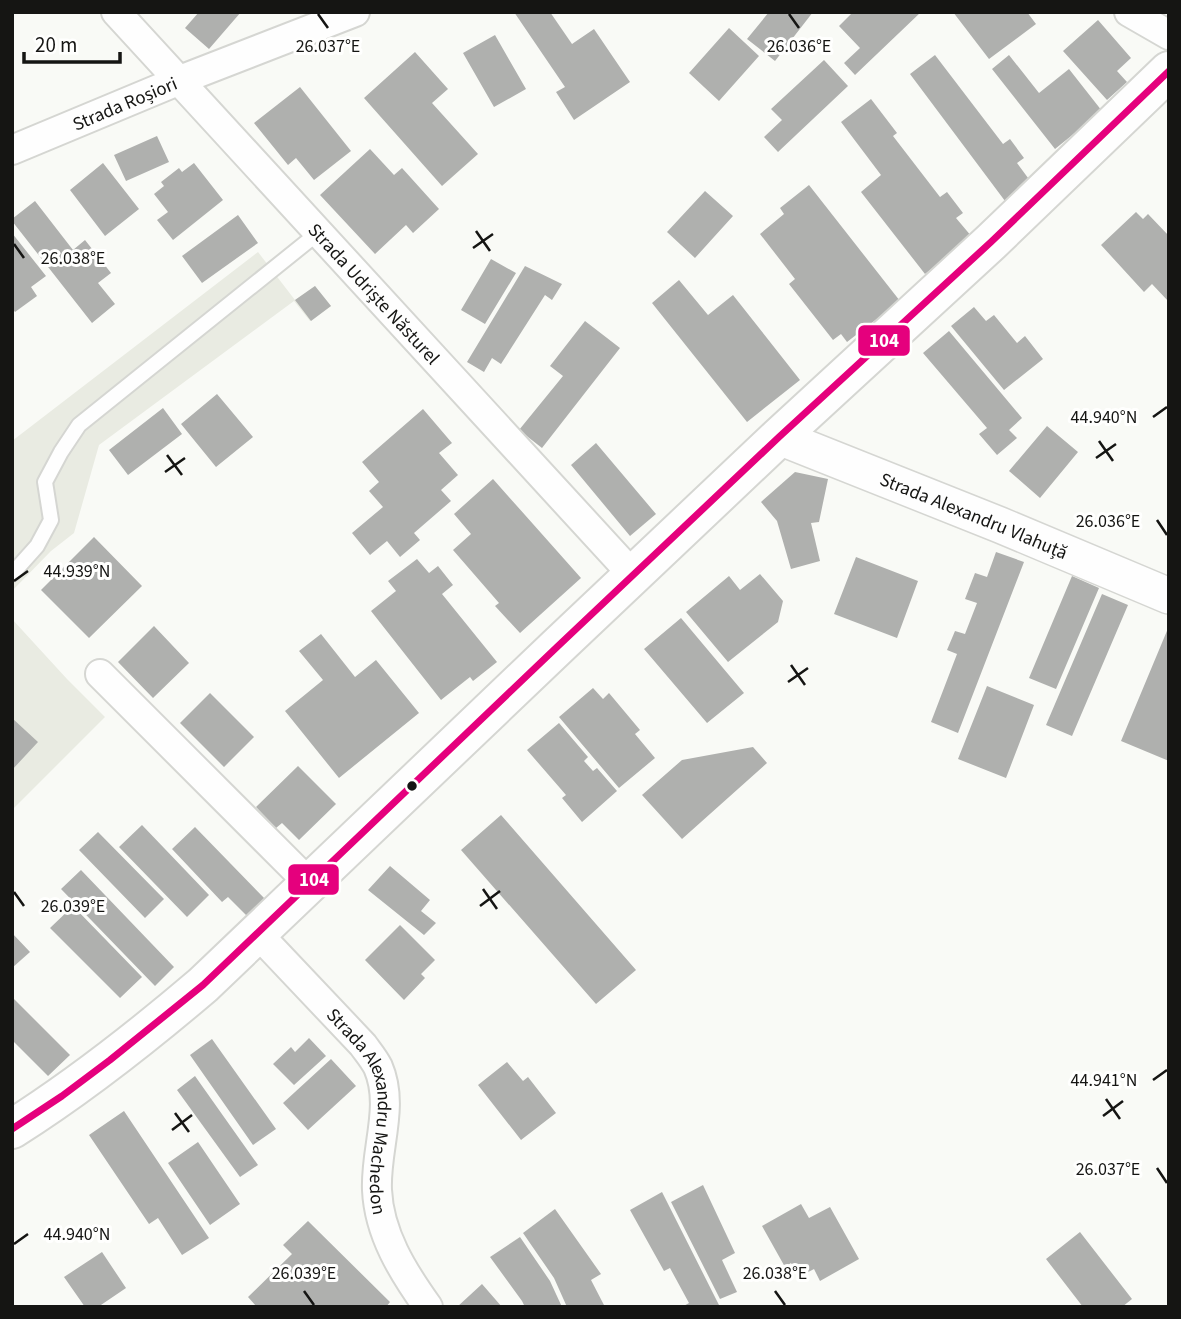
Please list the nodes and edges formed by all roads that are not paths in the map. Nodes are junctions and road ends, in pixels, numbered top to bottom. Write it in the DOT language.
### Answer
graph roads {
  1 [pos="116,12"];
  2 [pos="355,12"];
  3 [pos="1129,12"];
  4 [pos="1169,35"];
  5 [pos="1169,71"];
  6 [pos="180,80"];
  7 [pos="12,150"];
  8 [pos="318,233"];
  9 [pos="779,437"];
  10 [pos="12,574"];
  11 [pos="633,575"];
  12 [pos="1169,596"];
  13 [pos="100,674"];
  14 [pos="310,884"];
  15 [pos="258,934"];
  16 [pos="12,1129"];
  17 [pos="428,1307"];
  1 -- 6 [label="street, Strada Udriște Năsturel"];
  2 -- 6 [label="street, Strada Roșiori"];
  3 -- 4 [label="street"];
  5 -- 9 [label="main road"];
  6 -- 7 [label="street, Strada Roșiori"];
  6 -- 8 [label="street, Strada Udriște Năsturel"];
  8 -- 10 [label="lane"];
  8 -- 11 [label="street, Strada Udriște Năsturel"];
  9 -- 11 [label="main road"];
  9 -- 12 [label="street, Strada Alexandru Vlahuță"];
  11 -- 14 [label="main road"];
  13 -- 14 [label="street"];
  14 -- 15 [label="main road"];
  15 -- 16 [label="main road"];
  15 -- 17 [label="street, Strada Alexandru Machedon"];
}
